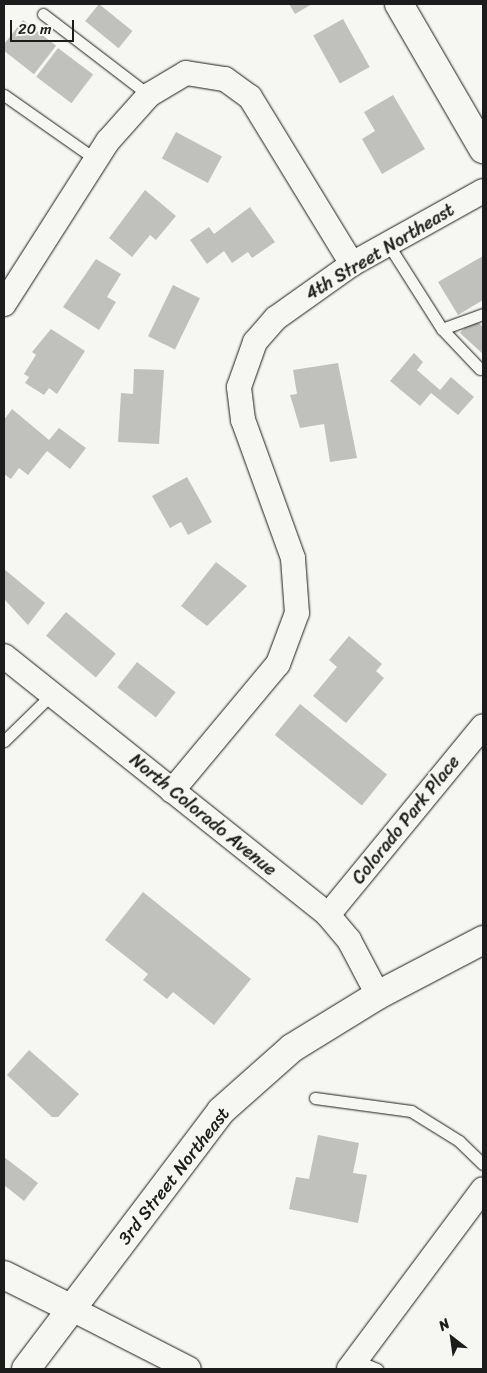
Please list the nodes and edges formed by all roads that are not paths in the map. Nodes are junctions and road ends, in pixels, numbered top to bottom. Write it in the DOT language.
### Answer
graph roads {
  1 [pos="399,4"];
  2 [pos="42,14"];
  3 [pos="4,95"];
  4 [pos="149,95"];
  5 [pos="483,149"];
  6 [pos="95,159"];
  7 [pos="483,191"];
  8 [pos="388,244"];
  9 [pos="352,264"];
  10 [pos="7,288"];
  11 [pos="483,314"];
  12 [pos="442,328"];
  13 [pos="480,369"];
  14 [pos="4,656"];
  15 [pos="52,694"];
  16 [pos="483,726"];
  17 [pos="4,741"];
  18 [pos="172,791"];
  19 [pos="328,915"];
  20 [pos="483,940"];
  21 [pos="378,995"];
  22 [pos="315,1098"];
  23 [pos="483,1164"];
  24 [pos="483,1189"];
  25 [pos="4,1275"];
  26 [pos="72,1309"];
  27 [pos="352,1365"];
  28 [pos="26,1369"];
  29 [pos="189,1369"];
  30 [pos="377,1369"];
  1 -- 5 [label="main road"];
  2 -- 4 [label="lane"];
  3 -- 6 [label="lane"];
  4 -- 6 [label="street"];
  4 -- 9 [label="street"];
  6 -- 10 [label="street"];
  7 -- 8 [label="street, 4th Street Northeast"];
  8 -- 9 [label="street, 4th Street Northeast"];
  8 -- 12 [label="lane"];
  9 -- 18 [label="street, 4th Street Northeast"];
  11 -- 12 [label="lane"];
  12 -- 13 [label="lane"];
  14 -- 15 [label="street, North Colorado Avenue"];
  15 -- 17 [label="lane"];
  15 -- 18 [label="street, North Colorado Avenue"];
  16 -- 19 [label="street, Colorado Park Place"];
  18 -- 19 [label="street, North Colorado Avenue"];
  19 -- 21 [label="street, North Colorado Avenue"];
  20 -- 21 [label="main road, 3rd Street Northeast"];
  21 -- 26 [label="main road, 3rd Street Northeast"];
  22 -- 23 [label="lane"];
  24 -- 27 [label="street"];
  25 -- 26 [label="main road"];
  26 -- 28 [label="main road, 3rd Street Northeast"];
  26 -- 29 [label="street"];
  27 -- 30 [label="lane"];
}
